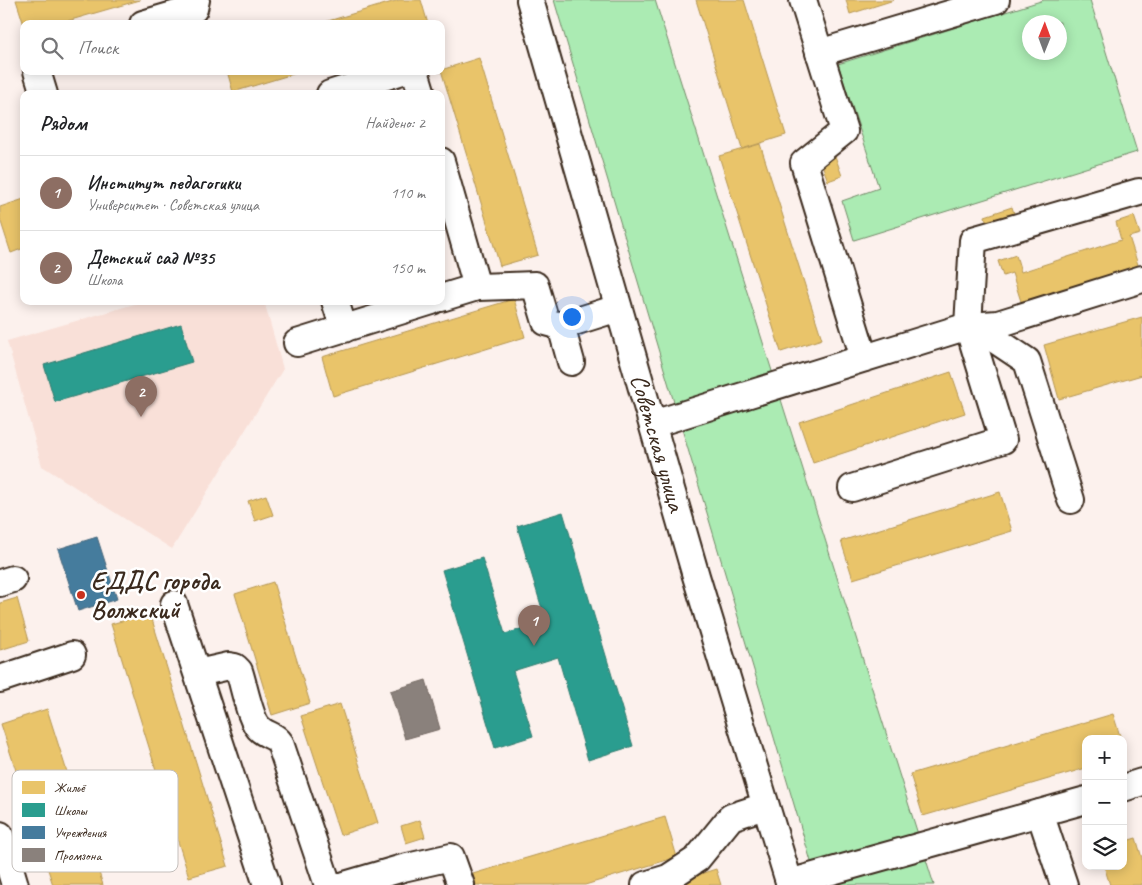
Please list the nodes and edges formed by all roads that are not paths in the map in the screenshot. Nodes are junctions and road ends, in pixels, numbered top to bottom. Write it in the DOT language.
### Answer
graph roads {
  1 [pos="196,0"];
  2 [pos="530,0"];
  3 [pos="803,0"];
  4 [pos="996,0"];
  5 [pos="157,20"];
  6 [pos="820,53"];
  7 [pos="38,75"];
  8 [pos="389,75"];
  9 [pos="416,75"];
  10 [pos="43,90"];
  11 [pos="343,90"];
  12 [pos="421,90"];
  13 [pos="445,176"];
  14 [pos="1139,192"];
  15 [pos="1142,280"];
  16 [pos="477,287"];
  17 [pos="445,297"];
  18 [pos="336,305"];
  19 [pos="419,305"];
  20 [pos="618,308"];
  21 [pos="981,325"];
  22 [pos="561,326"];
  23 [pos="344,329"];
  24 [pos="297,343"];
  25 [pos="864,358"];
  26 [pos="571,362"];
  27 [pos="653,424"];
  28 [pos="852,488"];
  29 [pos="1071,500"];
  30 [pos="174,604"];
  31 [pos="72,654"];
  32 [pos="198,673"];
  33 [pos="0,679"];
  34 [pos="1142,782"];
  35 [pos="1127,787"];
  36 [pos="1082,801"];
  37 [pos="765,806"];
  38 [pos="1040,814"];
  39 [pos="0,835"];
  40 [pos="661,883"];
  41 [pos="790,884"];
  42 [pos="15,885"];
  43 [pos="267,885"];
  44 [pos="328,885"];
  45 [pos="345,885"];
  46 [pos="461,885"];
  47 [pos="1064,885"];
  1 -- 5 [label="street"];
  2 -- 20 [label="street, Советская улица"];
  3 -- 6 [label="street"];
  4 -- 6 [label="street"];
  6 -- 25 [label="street"];
  7 -- 10 [label="street"];
  8 -- 11 [label="street"];
  9 -- 12 [label="street"];
  13 -- 16 [label="street"];
  14 -- 21 [label="street"];
  15 -- 21 [label="street"];
  16 -- 17 [label="street"];
  16 -- 22 [label="street"];
  18 -- 23 [label="street"];
  19 -- 23 [label="street"];
  20 -- 22 [label="street"];
  20 -- 27 [label="street, Советская улица"];
  21 -- 25 [label="street"];
  21 -- 28 [label="street"];
  21 -- 29 [label="street"];
  22 -- 26 [label="street"];
  23 -- 24 [label="street"];
  25 -- 27 [label="street"];
  27 -- 37 [label="street, Советская улица"];
  30 -- 32 [label="street"];
  31 -- 33 [label="street"];
  32 -- 43 [label="street"];
  32 -- 44 [label="street"];
  34 -- 35 [label="street"];
  36 -- 38 [label="street"];
  37 -- 40 [label="street"];
  37 -- 41 [label="street, Советская улица"];
  38 -- 41 [label="street"];
  38 -- 47 [label="street"];
  39 -- 42 [label="street"];
  45 -- 46 [label="street"];
}
